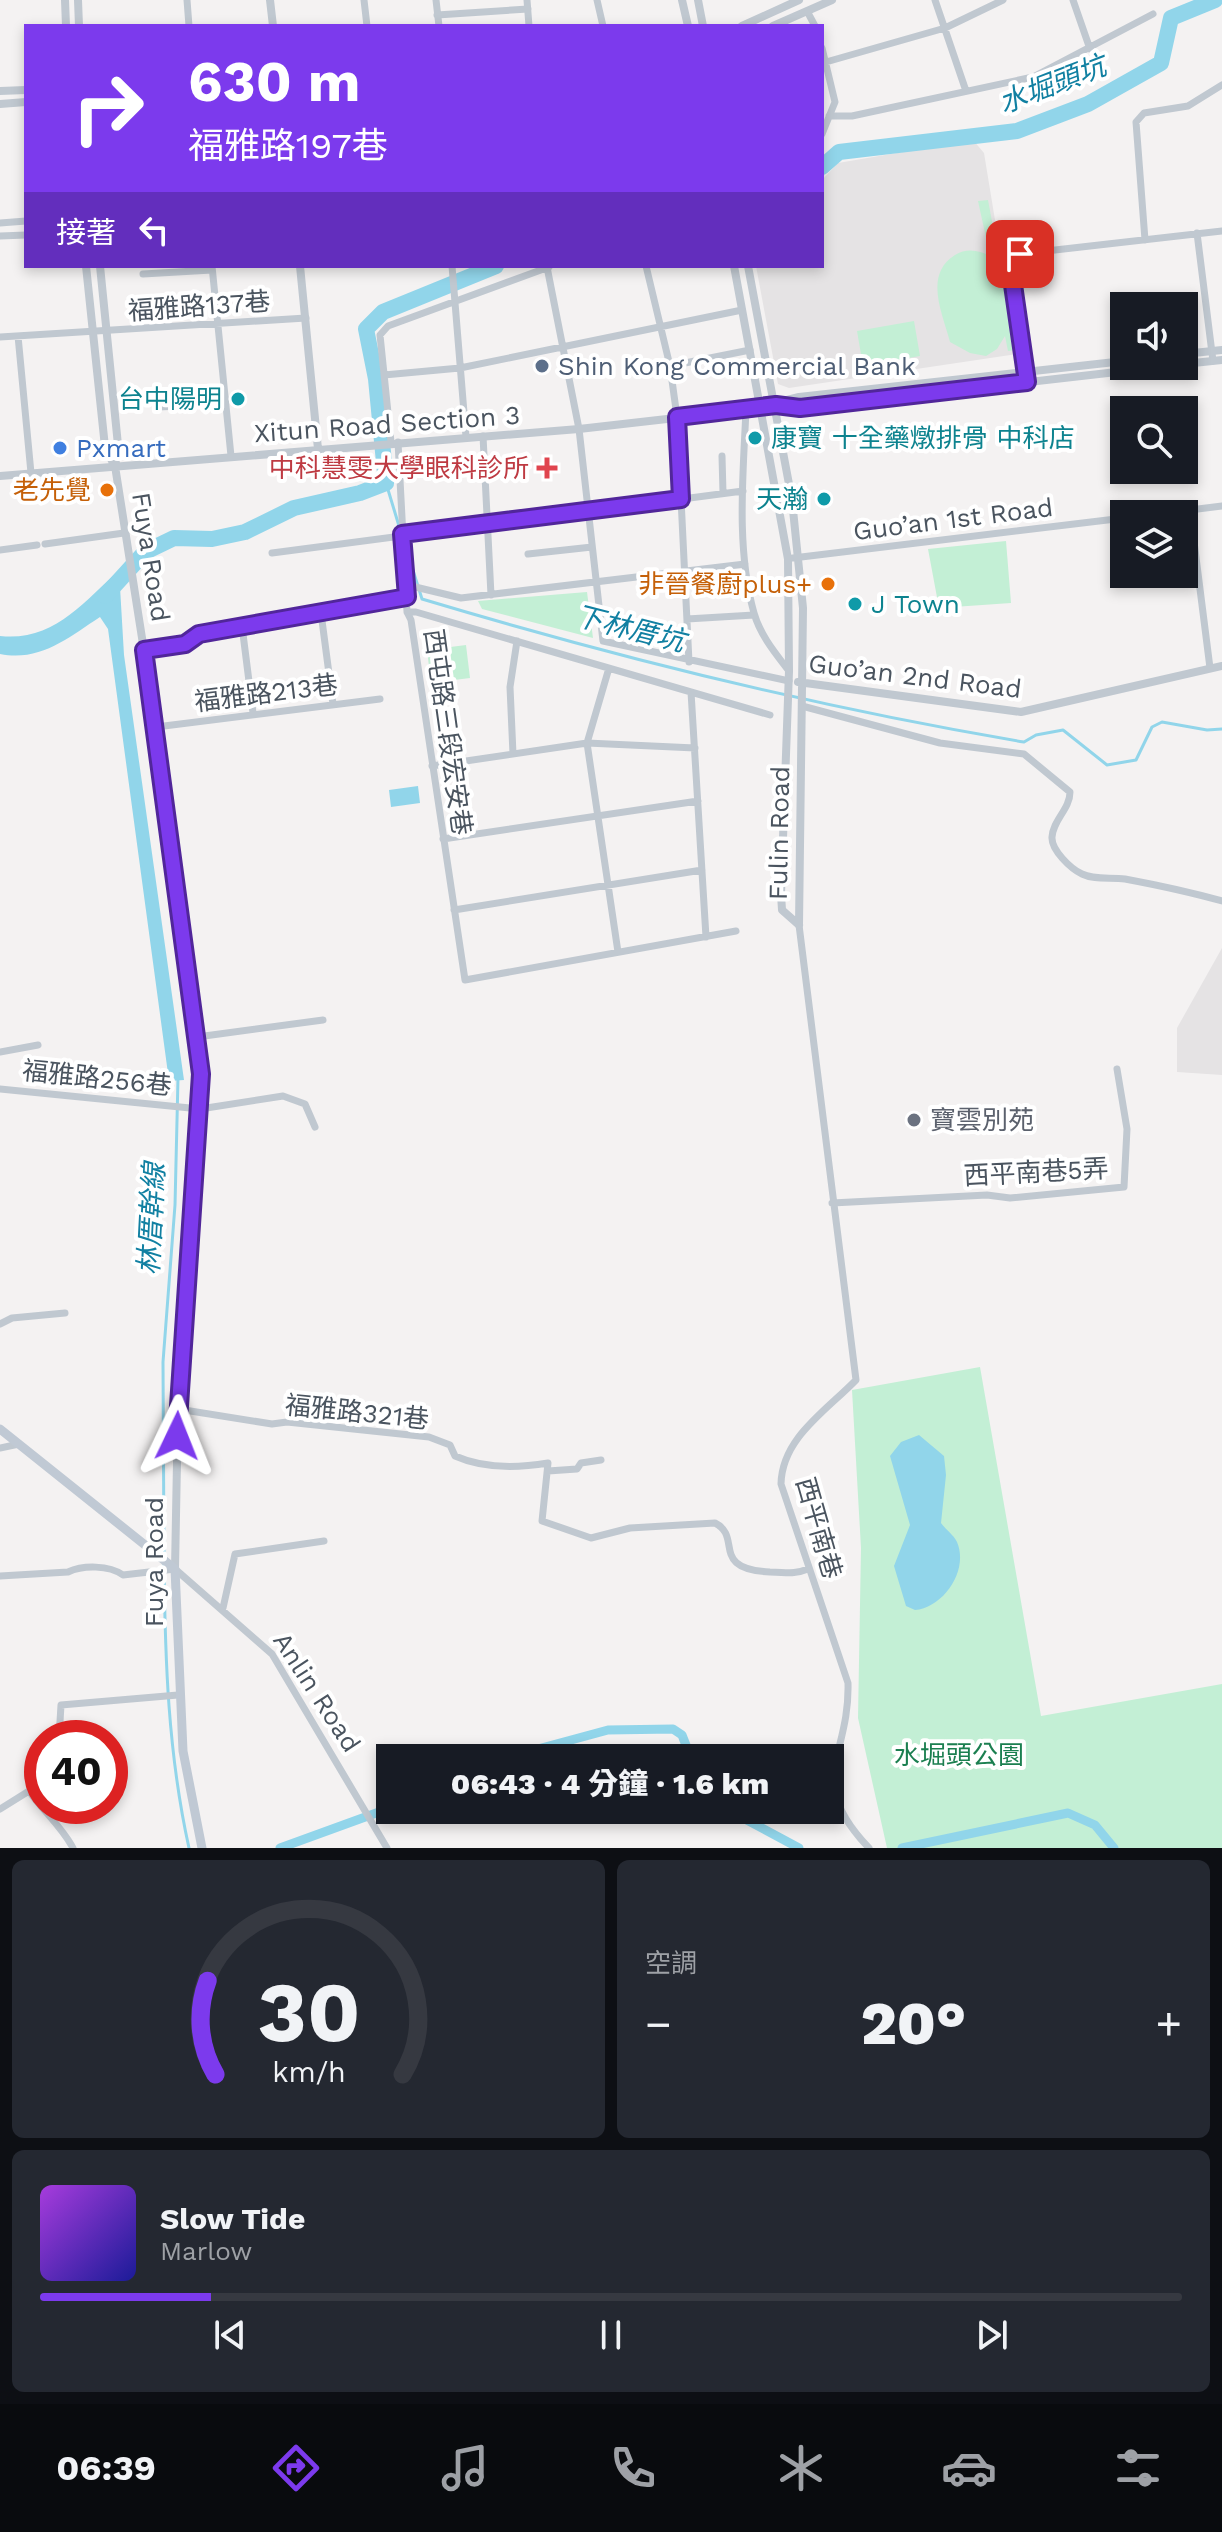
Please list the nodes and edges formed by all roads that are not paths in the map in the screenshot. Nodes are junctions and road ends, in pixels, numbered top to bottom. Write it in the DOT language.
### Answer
graph roads {
  1 [pos="65,0"];
  2 [pos="78,0"];
  3 [pos="187,0"];
  4 [pos="270,0"];
  5 [pos="364,0"];
  6 [pos="436,0"];
  7 [pos="597,0"];
  8 [pos="682,0"];
  9 [pos="698,0"];
  10 [pos="799,0"];
  11 [pos="832,0"];
  12 [pos="935,0"];
  13 [pos="1003,0"];
  14 [pos="1073,0"];
  15 [pos="528,5"];
  16 [pos="807,11"];
  17 [pos="1153,14"];
  18 [pos="437,15"];
  19 [pos="66,24"];
  20 [pos="79,24"];
  21 [pos="189,24"];
  22 [pos="273,24"];
  23 [pos="367,24"];
  24 [pos="439,24"];
  25 [pos="603,24"];
  26 [pos="688,24"];
  27 [pos="703,24"];
  28 [pos="746,24"];
  29 [pos="778,24"];
  30 [pos="814,24"];
  31 [pos="945,28"];
  32 [pos="1090,49"];
  33 [pos="824,55"];
  34 [pos="826,62"];
  35 [pos="1222,85"];
  36 [pos="24,90"];
  37 [pos="0,91"];
  38 [pos="966,91"];
  39 [pos="24,102"];
  40 [pos="0,104"];
  41 [pos="829,116"];
  42 [pos="824,129"];
  43 [pos="24,221"];
  44 [pos="0,223"];
  45 [pos="1222,231"];
  46 [pos="1197,233"];
  47 [pos="24,235"];
  48 [pos="0,236"];
  49 [pos="1145,240"];
  50 [pos="86,268"];
  51 [pos="100,268"];
  52 [pos="212,268"];
  53 [pos="300,268"];
  54 [pos="452,268"];
  55 [pos="546,268"];
  56 [pos="549,268"];
  57 [pos="646,268"];
  58 [pos="734,268"];
  59 [pos="748,268"];
  60 [pos="143,274"];
  61 [pos="453,300"];
  62 [pos="742,310"];
  63 [pos="306,318"];
  64 [pos="217,326"];
  65 [pos="659,326"];
  66 [pos="94,332"];
  67 [pos="106,332"];
  68 [pos="18,336"];
  69 [pos="0,337"];
  70 [pos="562,345"];
  71 [pos="750,350"];
  72 [pos="1222,350"];
  73 [pos="1212,351"];
  74 [pos="1198,352"];
  75 [pos="1218,361"];
  76 [pos="1110,363"];
  77 [pos="1198,363"];
  78 [pos="670,366"];
  79 [pos="460,368"];
  80 [pos="1026,372"];
  81 [pos="1110,373"];
  82 [pos="384,375"];
  83 [pos="1027,382"];
  84 [pos="225,405"];
  85 [pos="776,405"];
  86 [pos="761,407"];
  87 [pos="158,408"];
  88 [pos="746,410"];
  89 [pos="677,417"];
  90 [pos="579,429"];
  91 [pos="483,436"];
  92 [pos="466,437"];
  93 [pos="392,442"];
  94 [pos="318,449"];
  95 [pos="231,456"];
  96 [pos="722,456"];
  97 [pos="115,466"];
  98 [pos="31,473"];
  99 [pos="0,476"];
  100 [pos="743,491"];
  101 [pos="723,493"];
  102 [pos="681,499"];
  103 [pos="1222,506"];
  104 [pos="587,509"];
  105 [pos="1198,509"];
  106 [pos="1110,520"];
  107 [pos="487,522"];
  108 [pos="124,533"];
  109 [pos="402,534"];
  110 [pos="592,547"];
  111 [pos="0,550"];
  112 [pos="272,553"];
  113 [pos="528,554"];
  114 [pos="800,557"];
  115 [pos="788,559"];
  116 [pos="745,564"];
  117 [pos="685,573"];
  118 [pos="1198,573"];
  119 [pos="596,583"];
  120 [pos="407,585"];
  121 [pos="491,595"];
  122 [pos="407,597"];
  123 [pos="407,612"];
  124 [pos="321,613"];
  125 [pos="754,615"];
  126 [pos="687,619"];
  127 [pos="242,626"];
  128 [pos="517,641"];
  129 [pos="144,650"];
  130 [pos="689,662"];
  131 [pos="1222,666"];
  132 [pos="609,668"];
  133 [pos="1210,668"];
  134 [pos="789,676"];
  135 [pos="802,682"];
  136 [pos="691,692"];
  137 [pos="380,699"];
  138 [pos="802,700"];
  139 [pos="333,704"];
  140 [pos="253,713"];
  141 [pos="770,715"];
  142 [pos="156,727"];
  143 [pos="587,743"];
  144 [pos="695,748"];
  145 [pos="513,754"];
  146 [pos="432,766"];
  147 [pos="698,801"];
  148 [pos="598,816"];
  149 [pos="443,839"];
  150 [pos="702,870"];
  151 [pos="608,885"];
  152 [pos="1222,901"];
  153 [pos="454,910"];
  154 [pos="799,925"];
  155 [pos="736,931"];
  156 [pos="706,937"];
  157 [pos="618,952"];
  158 [pos="323,1020"];
  159 [pos="197,1037"];
  160 [pos="38,1045"];
  161 [pos="0,1052"];
  162 [pos="1117,1069"];
  163 [pos="0,1089"];
  164 [pos="200,1109"];
  165 [pos="315,1127"];
  166 [pos="832,1203"];
  167 [pos="65,1313"];
  168 [pos="0,1324"];
  169 [pos="178,1409"];
  170 [pos="0,1429"];
  171 [pos="19,1444"];
  172 [pos="0,1448"];
  173 [pos="601,1460"];
  174 [pos="548,1471"];
  175 [pos="324,1541"];
  176 [pos="171,1568"];
  177 [pos="808,1569"];
  178 [pos="0,1576"];
  179 [pos="223,1608"];
  180 [pos="175,1695"];
  181 [pos="60,1720"];
  182 [pos="0,1809"];
  183 [pos="73,1848"];
  184 [pos="202,1848"];
  185 [pos="387,1848"];
  186 [pos="869,1848"];
  1 -- 19 [label="street"];
  2 -- 20 [label="street"];
  3 -- 21 [label="street"];
  4 -- 22 [label="street"];
  5 -- 23 [label="street"];
  6 -- 18 [label="street"];
  7 -- 25 [label="street"];
  8 -- 26 [label="street"];
  9 -- 27 [label="street"];
  10 -- 28 [label="street"];
  11 -- 16 [label="street"];
  12 -- 31 [label="street"];
  13 -- 31 [label="street"];
  14 -- 32 [label="street"];
  15 -- 18 [label="street"];
  16 -- 29 [label="street"];
  16 -- 30 [label="street"];
  17 -- 32 [label="street"];
  18 -- 24 [label="street"];
  31 -- 34 [label="street"];
  31 -- 38 [label="street"];
  32 -- 38 [label="street"];
  33 -- 34 [label="street"];
  34 -- 41 [label="street"];
  35 -- 49 [label="street"];
  36 -- 37 [label="street"];
  38 -- 41 [label="street"];
  39 -- 40 [label="street"];
  41 -- 42 [label="street"];
  43 -- 44 [label="street"];
  45 -- 46 [label="street"];
  46 -- 49 [label="street"];
  46 -- 73 [label="street"];
  47 -- 48 [label="street"];
  49 -- 80 [label="street"];
  50 -- 66 [label="street, Fuya Road"];
  51 -- 67 [label="street, Fuya Road"];
  52 -- 60 [label="street"];
  52 -- 64 [label="street"];
  53 -- 63 [label="street"];
  54 -- 61 [label="street"];
  55 -- 61 [label="street, 西屯路三段宏安巷"];
  56 -- 70 [label="street"];
  57 -- 65 [label="street"];
  58 -- 62 [label="street, Fulin Road"];
  59 -- 85 [label="street, Fulin Road"];
  61 -- 79 [label="street"];
  61 -- 82 [label="street, 西屯路三段宏安巷"];
  62 -- 65 [label="street"];
  62 -- 71 [label="street, Fulin Road"];
  63 -- 64 [label="street, 福雅路137巷"];
  63 -- 94 [label="street"];
  64 -- 67 [label="street, 福雅路137巷"];
  64 -- 84 [label="street"];
  65 -- 70 [label="street"];
  65 -- 78 [label="street"];
  66 -- 67 [label="street, 福雅路137巷"];
  66 -- 68 [label="street, 福雅路137巷"];
  66 -- 97 [label="street, Fuya Road"];
  67 -- 97 [label="street, Fuya Road"];
  68 -- 69 [label="street, 福雅路137巷"];
  68 -- 98 [label="street"];
  70 -- 79 [label="street"];
  70 -- 90 [label="street"];
  71 -- 78 [label="street"];
  71 -- 86 [label="street, Fulin Road"];
  72 -- 73 [label="street"];
  73 -- 74 [label="street"];
  73 -- 75 [label="street"];
  75 -- 77 [label="street"];
  76 -- 80 [label="street, Xitun Road Section 3"];
  78 -- 89 [label="street"];
  79 -- 82 [label="street"];
  79 -- 92 [label="street"];
  80 -- 83 [label="street"];
  80 -- 85 [label="street, Xitun Road Section 3"];
  81 -- 83 [label="street, Xitun Road Section 3"];
  82 -- 93 [label="street, 西屯路三段宏安巷"];
  83 -- 85 [label="street, Xitun Road Section 3"];
  84 -- 87 [label="street"];
  84 -- 95 [label="street"];
  85 -- 86 [label="street, Xitun Road Section 3"];
  85 -- 114 [label="street, Fulin Road"];
  86 -- 88 [label="street, Xitun Road Section 3"];
  86 -- 115 [label="street, Fulin Road"];
  88 -- 89 [label="street, Xitun Road Section 3"];
  88 -- 100 [label="street"];
  89 -- 90 [label="street, Xitun Road Section 3"];
  89 -- 102 [label="street"];
  90 -- 91 [label="street, Xitun Road Section 3"];
  90 -- 104 [label="street"];
  91 -- 92 [label="street, Xitun Road Section 3"];
  91 -- 107 [label="street"];
  92 -- 93 [label="street, Xitun Road Section 3"];
  93 -- 94 [label="street, Xitun Road Section 3"];
  93 -- 109 [label="street, 西屯路三段宏安巷"];
  94 -- 95 [label="street, Xitun Road Section 3"];
  95 -- 97 [label="street, Xitun Road Section 3"];
  96 -- 101 [label="street"];
  97 -- 98 [label="street, Xitun Road Section 3"];
  97 -- 108 [label="street, Fuya Road"];
  98 -- 99 [label="street, Xitun Road Section 3"];
  100 -- 101 [label="street"];
  100 -- 116 [label="street"];
  101 -- 102 [label="street"];
  102 -- 104 [label="street"];
  102 -- 117 [label="street"];
  103 -- 105 [label="street"];
  104 -- 107 [label="street"];
  104 -- 110 [label="street"];
  106 -- 114 [label="street, Guo’an 1st Road"];
  107 -- 109 [label="street"];
  107 -- 121 [label="street"];
  108 -- 111 [label="street"];
  108 -- 129 [label="street, Fuya Road"];
  109 -- 112 [label="street"];
  109 -- 120 [label="street, 西屯路三段宏安巷"];
  110 -- 113 [label="street"];
  110 -- 119 [label="street"];
  114 -- 115 [label="street, Guo’an 1st Road"];
  114 -- 135 [label="street, Fulin Road"];
  115 -- 134 [label="street, Fulin Road"];
  116 -- 117 [label="street"];
  116 -- 125 [label="street"];
  117 -- 119 [label="street"];
  117 -- 126 [label="street"];
  118 -- 133 [label="street"];
  119 -- 121 [label="street"];
  119 -- 130 [label="street"];
  120 -- 121 [label="street"];
  120 -- 122 [label="street, 西屯路三段宏安巷"];
  122 -- 123 [label="street, 西屯路三段宏安巷"];
  122 -- 124 [label="street"];
  123 -- 128 [label="street"];
  123 -- 146 [label="street, 西屯路三段宏安巷"];
  124 -- 127 [label="street"];
  124 -- 139 [label="street"];
  125 -- 126 [label="street"];
  125 -- 134 [label="street"];
  126 -- 130 [label="street"];
  127 -- 129 [label="street"];
  127 -- 140 [label="street"];
  128 -- 132 [label="street"];
  128 -- 145 [label="street"];
  129 -- 142 [label="street, Fuya Road"];
  130 -- 134 [label="street"];
  131 -- 133 [label="street, Guo’an 2nd Road"];
  132 -- 136 [label="street"];
  132 -- 143 [label="street"];
  133 -- 135 [label="street, Guo’an 2nd Road"];
  134 -- 135 [label="street, Guo’an 2nd Road"];
  134 -- 154 [label="street, Fulin Road"];
  135 -- 138 [label="street, Fulin Road"];
  136 -- 141 [label="street"];
  136 -- 144 [label="street"];
  137 -- 139 [label="street, 福雅路213巷"];
  138 -- 152 [label="street"];
  138 -- 154 [label="street, Fulin Road"];
  139 -- 140 [label="street, 福雅路213巷"];
  140 -- 142 [label="street, 福雅路213巷"];
  142 -- 159 [label="street, Fuya Road"];
  143 -- 144 [label="street"];
  143 -- 145 [label="street"];
  143 -- 148 [label="street"];
  144 -- 147 [label="street"];
  145 -- 146 [label="street"];
  146 -- 149 [label="street, 西屯路三段宏安巷"];
  147 -- 148 [label="street"];
  147 -- 150 [label="street"];
  148 -- 149 [label="street"];
  148 -- 151 [label="street"];
  149 -- 153 [label="street, 西屯路三段宏安巷"];
  150 -- 151 [label="street"];
  150 -- 156 [label="street"];
  151 -- 153 [label="street"];
  151 -- 157 [label="street"];
  153 -- 157 [label="street, 西屯路三段宏安巷"];
  154 -- 166 [label="street, 西平南巷"];
  155 -- 156 [label="street"];
  156 -- 157 [label="street"];
  158 -- 159 [label="street"];
  159 -- 164 [label="street, Fuya Road"];
  160 -- 161 [label="street"];
  162 -- 166 [label="street, 西平南巷5弄"];
  163 -- 164 [label="street, 福雅路256巷"];
  164 -- 165 [label="street, 福雅路256巷"];
  164 -- 169 [label="street, Fuya Road"];
  166 -- 177 [label="street, 西平南巷"];
  167 -- 168 [label="street"];
  169 -- 174 [label="street, 福雅路321巷"];
  169 -- 176 [label="street, Fuya Road"];
  170 -- 171 [label="main road, Anlin Road"];
  171 -- 172 [label="street"];
  171 -- 176 [label="main road, Anlin Road"];
  173 -- 174 [label="street"];
  174 -- 177 [label="street"];
  175 -- 179 [label="street"];
  176 -- 178 [label="street"];
  176 -- 179 [label="street, Anlin Road"];
  176 -- 180 [label="main road, Fuya Road"];
  177 -- 186 [label="street, 西平南巷"];
  179 -- 185 [label="street, Anlin Road"];
  180 -- 181 [label="street"];
  180 -- 184 [label="main road, Fuya Road"];
  182 -- 183 [label="street"];
}
